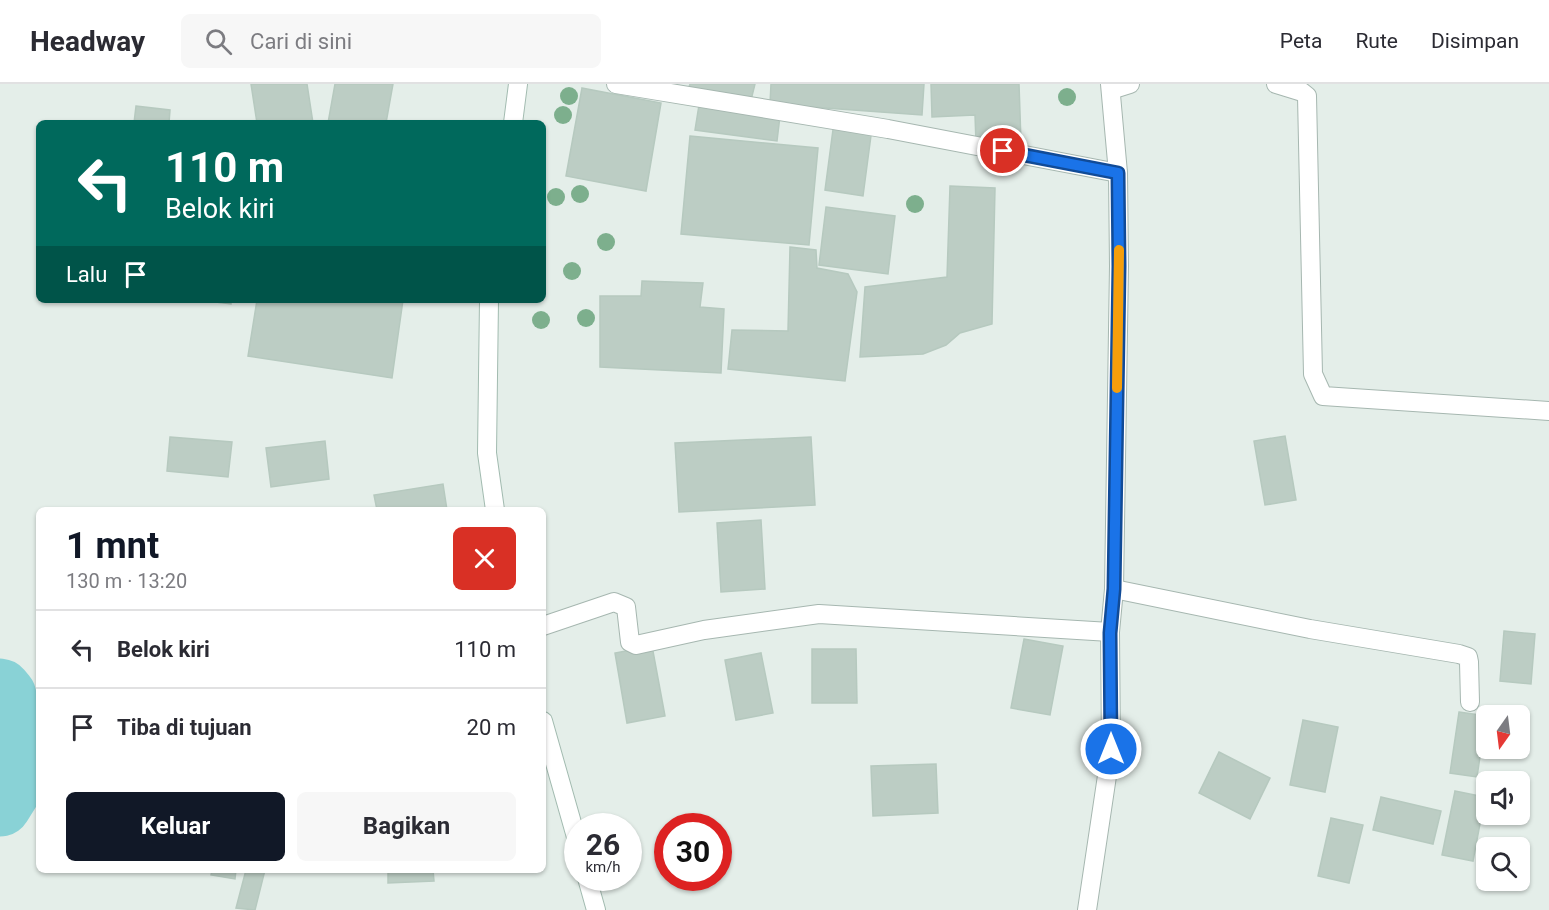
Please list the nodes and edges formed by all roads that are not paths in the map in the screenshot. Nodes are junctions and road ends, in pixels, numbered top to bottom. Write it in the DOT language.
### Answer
graph roads {
  1 [pos="518,84"];
  2 [pos="616,84"];
  3 [pos="1130,84"];
  4 [pos="1276,84"];
  5 [pos="1111,87"];
  6 [pos="513,120"];
  7 [pos="1118,173"];
  8 [pos="489,303"];
  9 [pos="1549,411"];
  10 [pos="495,507"];
  11 [pos="1114,589"];
  12 [pos="546,626"];
  13 [pos="1110,633"];
  14 [pos="1470,702"];
  15 [pos="546,732"];
  16 [pos="569,813"];
  17 [pos="591,891"];
  18 [pos="596,910"];
  19 [pos="1087,910"];
  1 -- 6 [label="street"];
  2 -- 7 [label="street"];
  3 -- 5 [label="street"];
  4 -- 9 [label="street"];
  5 -- 7 [label="street"];
  7 -- 11 [label="street"];
  8 -- 10 [label="street"];
  11 -- 13 [label="street"];
  11 -- 14 [label="street"];
  12 -- 13 [label="street"];
  13 -- 19 [label="street"];
  15 -- 16 [label="street"];
  17 -- 18 [label="street"];
}
